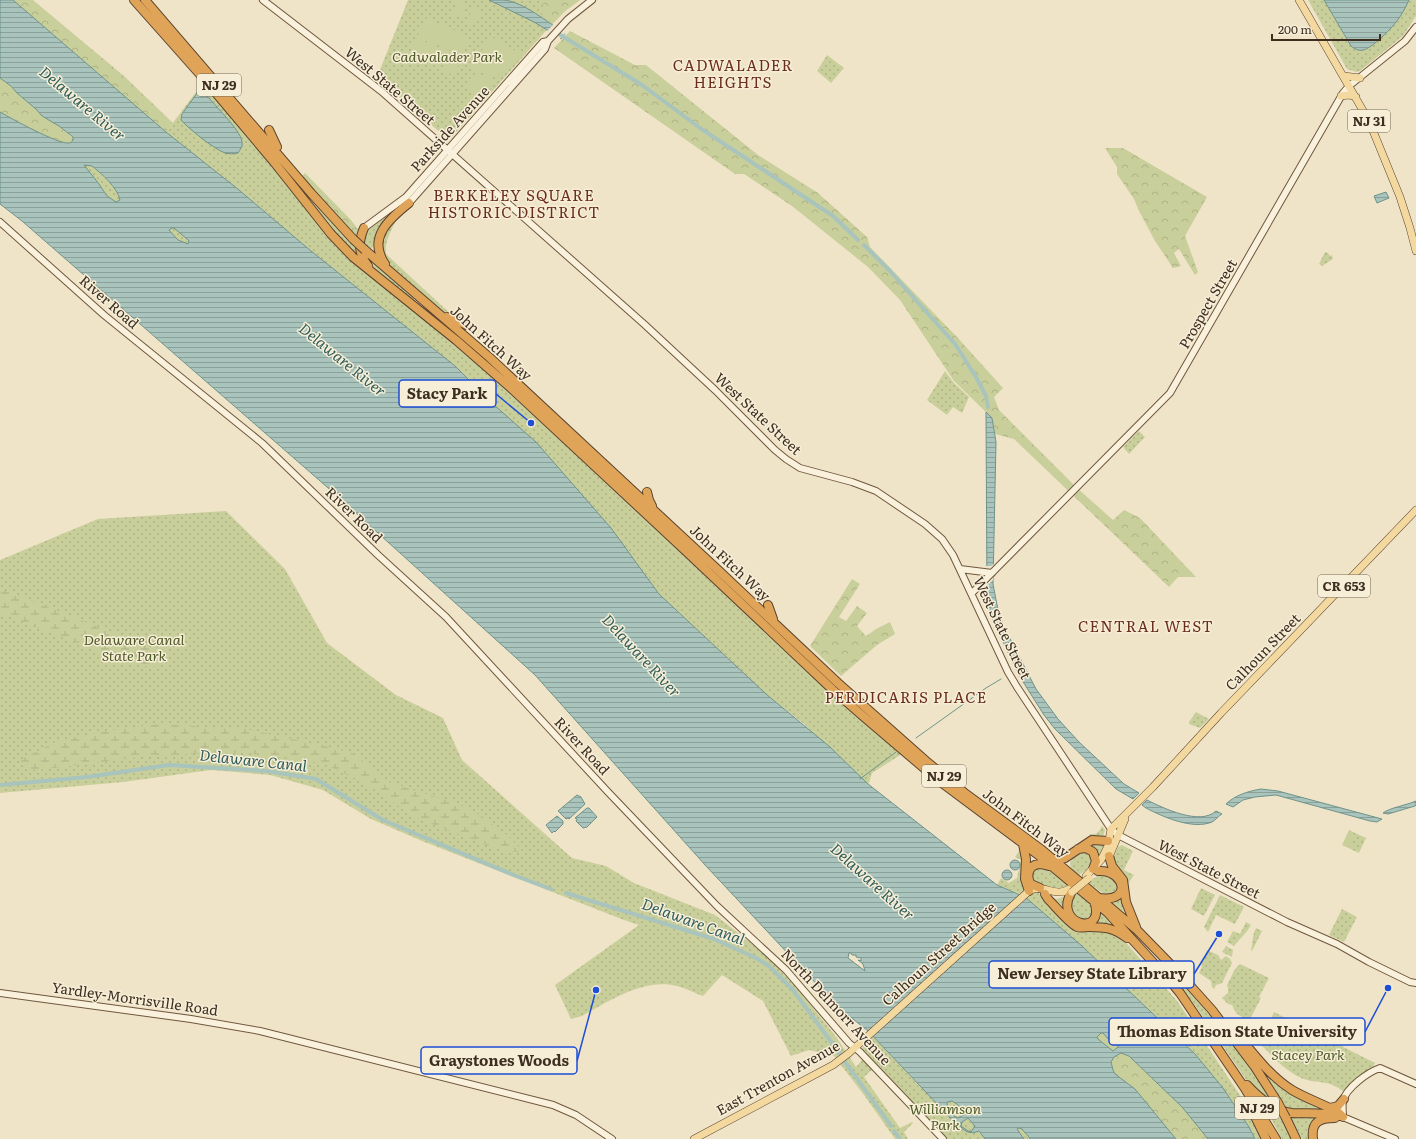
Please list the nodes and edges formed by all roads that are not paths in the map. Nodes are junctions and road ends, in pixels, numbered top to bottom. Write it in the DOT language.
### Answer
graph roads {
  1 [pos="134,0"];
  2 [pos="145,0"];
  3 [pos="263,0"];
  4 [pos="592,0"];
  5 [pos="1299,0"];
  6 [pos="1416,27"];
  7 [pos="1344,76"];
  8 [pos="1360,78"];
  9 [pos="1350,86"];
  10 [pos="1341,96"];
  11 [pos="1356,97"];
  12 [pos="269,130"];
  13 [pos="450,152"];
  14 [pos="293,171"];
  15 [pos="409,203"];
  16 [pos="0,222"];
  17 [pos="364,228"];
  18 [pos="1416,251"];
  19 [pos="390,271"];
  20 [pos="398,295"];
  21 [pos="437,312"];
  22 [pos="467,325"];
  23 [pos="647,492"];
  24 [pos="1416,510"];
  25 [pos="656,512"];
  26 [pos="960,569"];
  27 [pos="993,572"];
  28 [pos="972,593"];
  29 [pos="768,605"];
  30 [pos="776,623"];
  31 [pos="1129,811"];
  32 [pos="1111,829"];
  33 [pos="1118,835"];
  34 [pos="1108,840"];
  35 [pos="1023,844"];
  36 [pos="1078,849"];
  37 [pos="1071,854"];
  38 [pos="1109,856"];
  39 [pos="1052,863"];
  40 [pos="1095,870"];
  41 [pos="1071,874"];
  42 [pos="1029,891"];
  43 [pos="1043,891"];
  44 [pos="1071,891"];
  45 [pos="707,895"];
  46 [pos="1097,900"];
  47 [pos="1137,930"];
  48 [pos="1142,950"];
  49 [pos="1416,983"];
  50 [pos="0,993"];
  51 [pos="1201,997"];
  52 [pos="870,1034"];
  53 [pos="855,1048"];
  54 [pos="1222,1056"];
  55 [pos="1237,1078"];
  56 [pos="1416,1084"];
  57 [pos="1344,1099"];
  58 [pos="1330,1108"];
  59 [pos="1343,1117"];
  60 [pos="612,1139"];
  61 [pos="694,1139"];
  62 [pos="943,1139"];
  63 [pos="1266,1139"];
  64 [pos="1276,1139"];
  65 [pos="1296,1139"];
  66 [pos="1313,1139"];
  67 [pos="1395,1139"];
  1 -- 20 [label="highway, John Fitch Way / NJ 29"];
  2 -- 14 [label="highway, John Fitch Way / NJ 29"];
  3 -- 13 [label="main road, West State Street"];
  4 -- 13 [label="main road, Parkside Avenue"];
  5 -- 7 [label="main road, NJ 31"];
  6 -- 8 [label="main road, Prospect Street"];
  7 -- 8 [label="main road"];
  7 -- 9 [label="main road, NJ 31"];
  8 -- 9 [label="main road, Prospect Street"];
  9 -- 10 [label="main road, Prospect Street"];
  9 -- 11 [label="main road, NJ 31"];
  10 -- 11 [label="main road"];
  10 -- 27 [label="main road, Prospect Street"];
  11 -- 18 [label="main road, NJ 31"];
  12 -- 14 [label="highway"];
  13 -- 15 [label="main road, Parkside Avenue"];
  13 -- 17 [label="main road, Parkside Avenue"];
  13 -- 26 [label="main road, West State Street"];
  14 -- 19 [label="highway, John Fitch Way / NJ 29, bridge"];
  15 -- 19 [label="highway"];
  16 -- 45 [label="main road, River Road"];
  17 -- 20 [label="highway"];
  19 -- 21 [label="highway, John Fitch Way / NJ 29"];
  20 -- 35 [label="highway, John Fitch Way / NJ 29"];
  21 -- 22 [label="highway"];
  21 -- 25 [label="highway, John Fitch Way / NJ 29"];
  23 -- 25 [label="highway"];
  24 -- 31 [label="main road, Calhoun Street / CR 653"];
  25 -- 30 [label="highway, John Fitch Way / NJ 29"];
  26 -- 27 [label="main road"];
  26 -- 28 [label="main road, West State Street"];
  27 -- 28 [label="main road, Prospect Street"];
  28 -- 32 [label="main road, West State Street"];
  29 -- 30 [label="highway"];
  30 -- 39 [label="highway, John Fitch Way / NJ 29"];
  31 -- 32 [label="main road, Calhoun Street"];
  31 -- 33 [label="main road, Calhoun Street"];
  32 -- 33 [label="main road, West State Street"];
  32 -- 34 [label="main road, Calhoun Street"];
  33 -- 38 [label="main road, Calhoun Street"];
  33 -- 49 [label="main road, West State Street"];
  34 -- 36 [label="highway"];
  34 -- 40 [label="main road, Calhoun Street"];
  35 -- 39 [label="highway, John Fitch Way / NJ 29"];
  35 -- 42 [label="highway"];
  36 -- 37 [label="highway"];
  36 -- 40 [label="highway"];
  37 -- 39 [label="highway"];
  37 -- 41 [label="highway"];
  38 -- 40 [label="main road, Calhoun Street"];
  38 -- 47 [label="highway"];
  39 -- 41 [label="highway, John Fitch Way / NJ 29"];
  39 -- 43 [label="highway"];
  39 -- 46 [label="highway, John Fitch Way / NJ 29"];
  40 -- 44 [label="main road, Calhoun Street, bridge"];
  40 -- 46 [label="highway"];
  41 -- 46 [label="highway, John Fitch Way / NJ 29"];
  42 -- 43 [label="main road"];
  42 -- 52 [label="main road, Calhoun Street Bridge"];
  43 -- 44 [label="main road"];
  43 -- 48 [label="highway"];
  44 -- 46 [label="highway"];
  45 -- 53 [label="main road, North Delmorr Avenue"];
  46 -- 47 [label="highway, John Fitch Way / NJ 29"];
  46 -- 48 [label="highway, John Fitch Way / NJ 29"];
  47 -- 51 [label="highway, John Fitch Way / NJ 29"];
  48 -- 54 [label="highway, John Fitch Way / NJ 29"];
  50 -- 60 [label="main road, Yardley-Morrisville Road"];
  51 -- 58 [label="highway"];
  51 -- 65 [label="highway, John Fitch Way / NJ 29, bridge"];
  52 -- 53 [label="main road, East Trenton Avenue"];
  53 -- 61 [label="main road, East Trenton Avenue"];
  53 -- 62 [label="main road, North Delmorr Avenue"];
  54 -- 55 [label="highway, John Fitch Way / NJ 29"];
  54 -- 59 [label="highway"];
  55 -- 63 [label="highway"];
  55 -- 64 [label="highway, John Fitch Way / NJ 29"];
  56 -- 57 [label="main road"];
  57 -- 58 [label="highway"];
  57 -- 59 [label="main road"];
  58 -- 59 [label="highway"];
  59 -- 66 [label="highway"];
  59 -- 67 [label="main road"];
}
